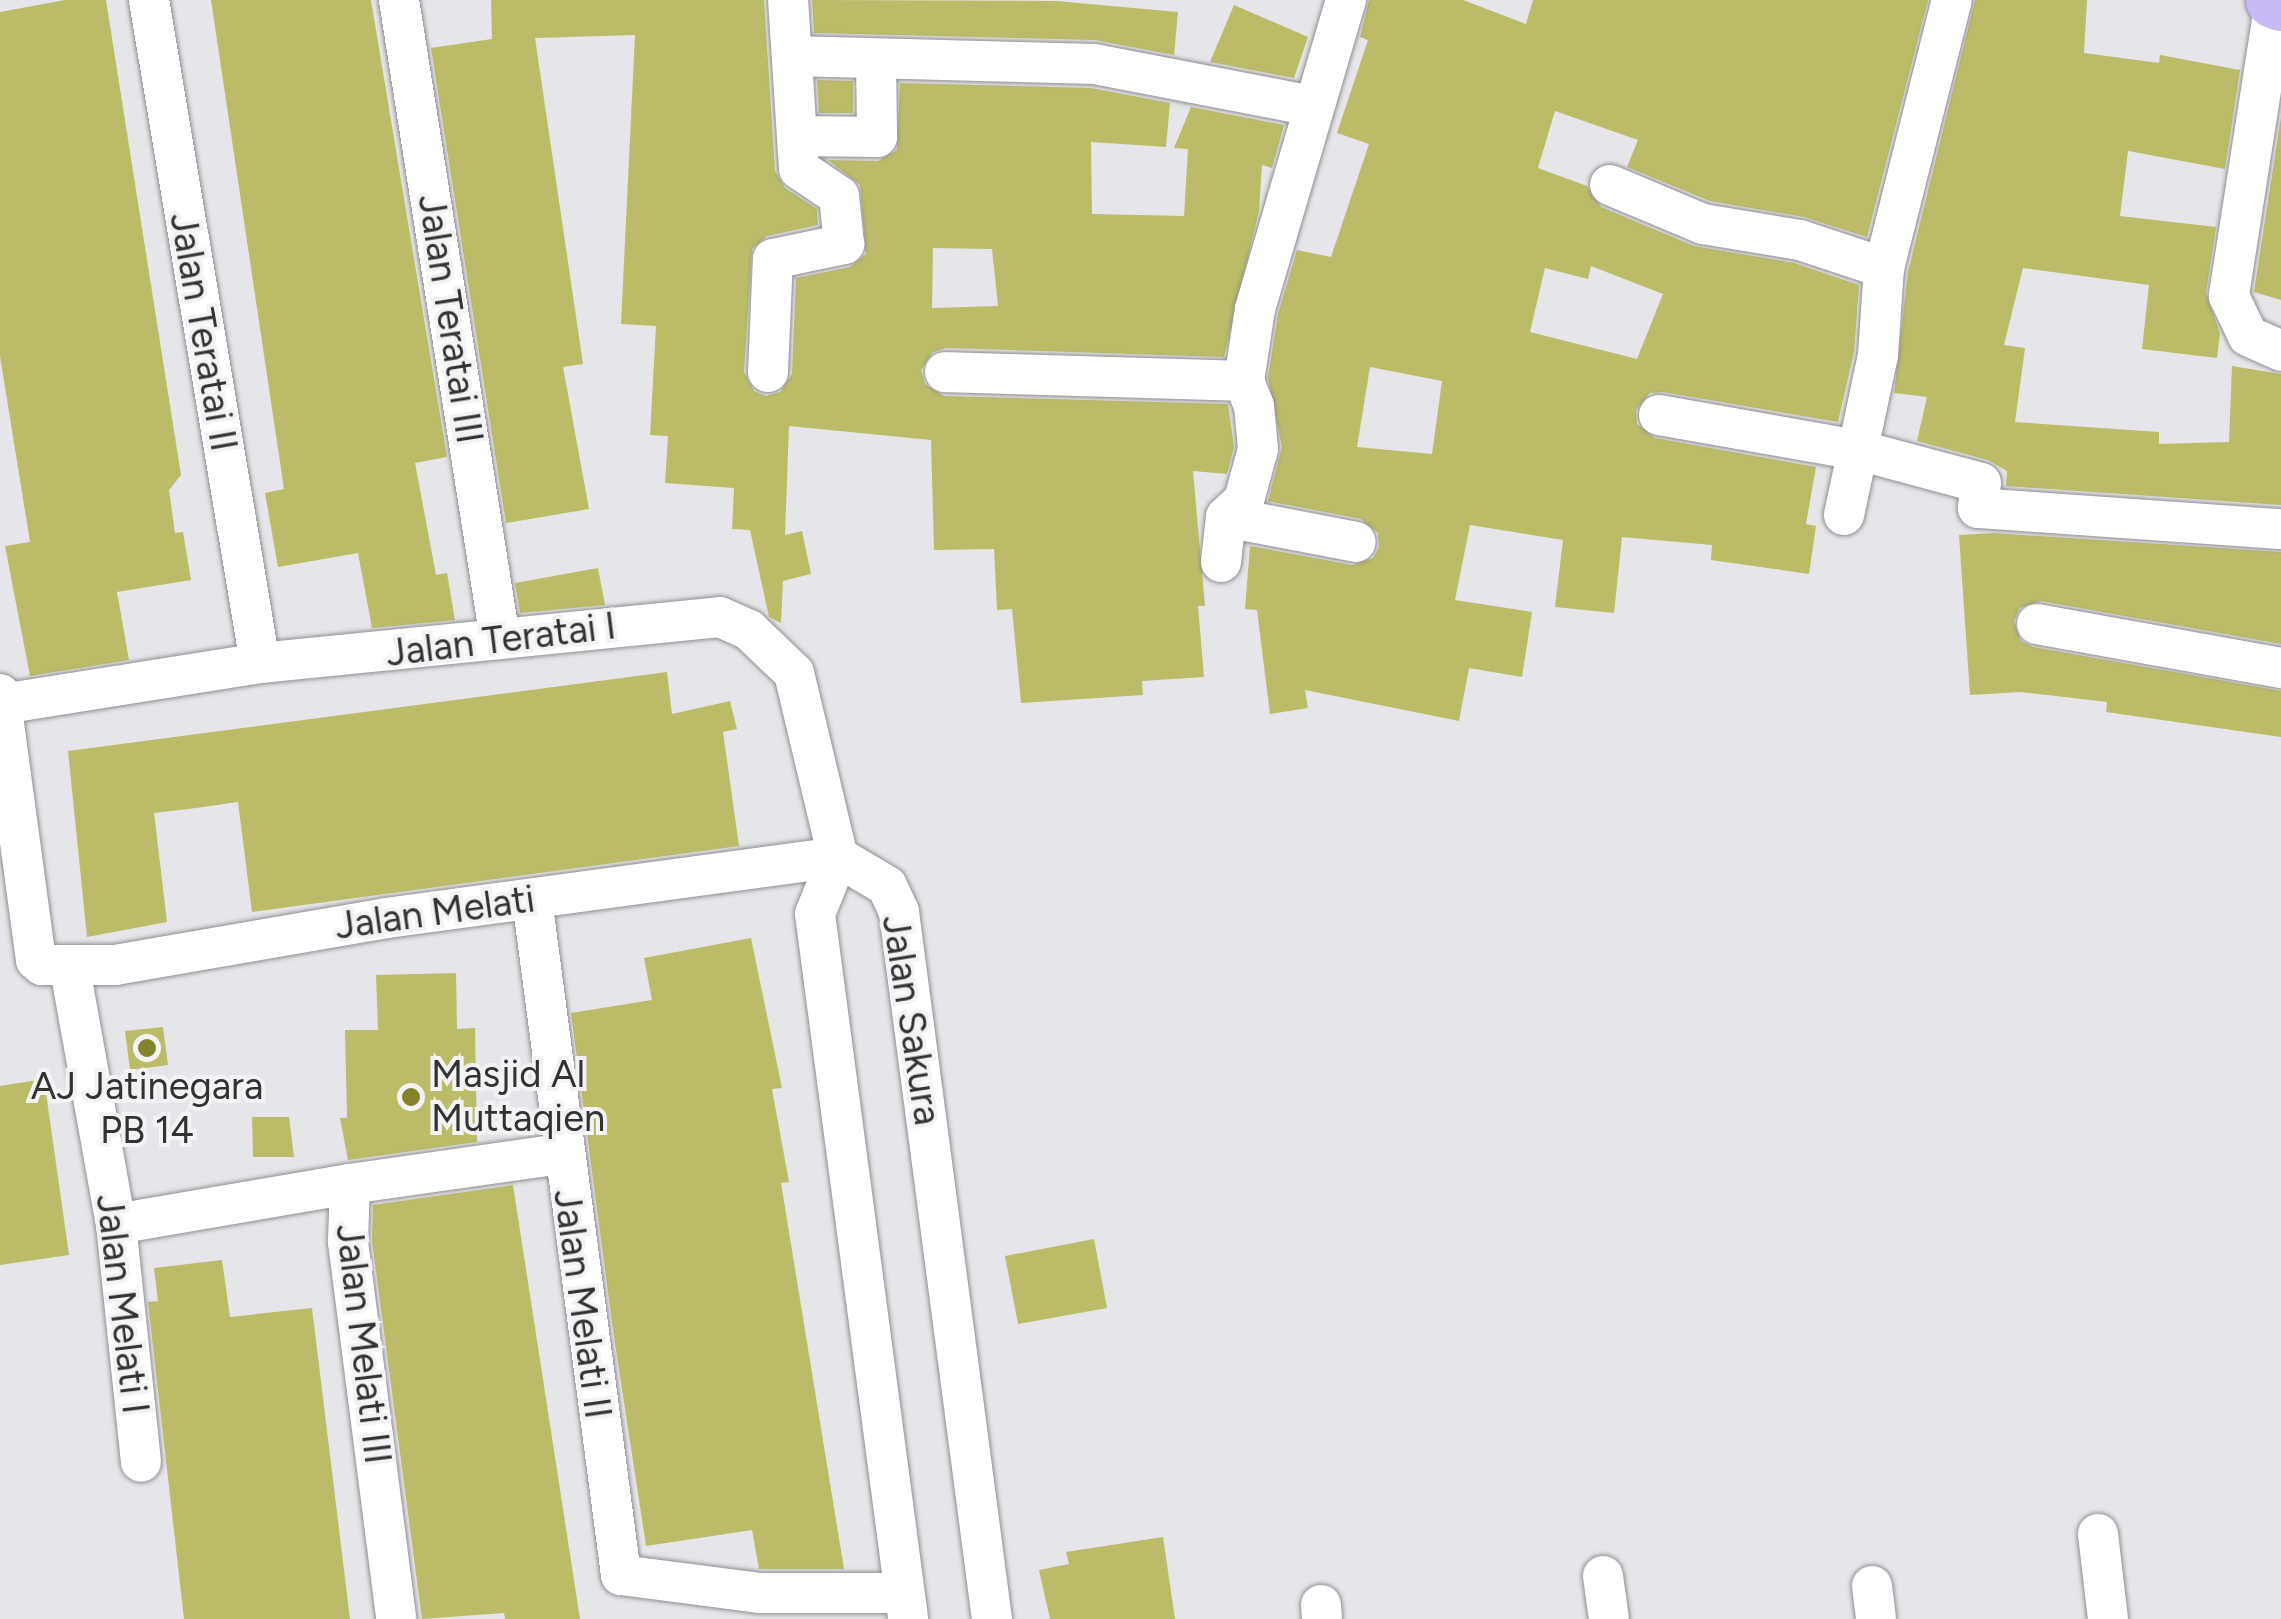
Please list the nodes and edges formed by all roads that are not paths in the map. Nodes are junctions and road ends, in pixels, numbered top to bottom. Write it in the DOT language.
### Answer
graph roads {
  1 [pos="149,0"];
  2 [pos="399,0"];
  3 [pos="788,0"];
  4 [pos="1346,0"];
  5 [pos="1952,0"];
  6 [pos="2276,1"];
  7 [pos="792,56"];
  8 [pos="876,60"];
  9 [pos="1313,106"];
  10 [pos="798,136"];
  11 [pos="2262,180"];
  12 [pos="1610,185"];
  13 [pos="1884,268"];
  14 [pos="2281,352"];
  15 [pos="768,372"];
  16 [pos="945,372"];
  17 [pos="1244,381"];
  18 [pos="1660,415"];
  19 [pos="1858,450"];
  20 [pos="1844,516"];
  21 [pos="1226,517"];
  22 [pos="2281,529"];
  23 [pos="1356,542"];
  24 [pos="1221,562"];
  25 [pos="2037,624"];
  26 [pos="500,639"];
  27 [pos="260,663"];
  28 [pos="2281,668"];
  29 [pos="1,699"];
  30 [pos="838,857"];
  31 [pos="532,899"];
  32 [pos="53,965"];
  33 [pos="561,1154"];
  34 [pos="350,1184"];
  35 [pos="116,1224"];
  36 [pos="141,1462"];
  37 [pos="2098,1534"];
  38 [pos="1604,1576"];
  39 [pos="906,1606"];
  40 [pos="396,1619"];
  41 [pos="992,1619"];
  42 [pos="1610,1619"];
  43 [pos="2108,1619"];
  1 -- 27 [label="street, Jalan Teratai II"];
  2 -- 26 [label="street, Jalan Teratai III"];
  3 -- 7 [label="street"];
  4 -- 9 [label="street"];
  5 -- 13 [label="street"];
  6 -- 11 [label="street"];
  7 -- 8 [label="street"];
  7 -- 10 [label="street"];
  8 -- 9 [label="street"];
  8 -- 10 [label="street"];
  9 -- 17 [label="street"];
  10 -- 15 [label="street"];
  11 -- 14 [label="street"];
  12 -- 13 [label="street"];
  13 -- 19 [label="street"];
  16 -- 17 [label="street"];
  17 -- 21 [label="street"];
  18 -- 19 [label="street"];
  19 -- 20 [label="street"];
  19 -- 22 [label="street"];
  21 -- 23 [label="street"];
  21 -- 24 [label="street"];
  25 -- 28 [label="street"];
  26 -- 27 [label="street, Jalan Teratai I"];
  26 -- 30 [label="street, Jalan Teratai I"];
  27 -- 29 [label="street, Jalan Teratai I"];
  29 -- 32 [label="street, Jalan Melati I"];
  30 -- 31 [label="street, Jalan Melati"];
  30 -- 39 [label="street, Jalan Sakura"];
  30 -- 41 [label="street, Jalan Sakura"];
  31 -- 32 [label="street, Jalan Melati"];
  31 -- 33 [label="street, Jalan Melati II"];
  32 -- 35 [label="street, Jalan Melati I"];
  33 -- 34 [label="street"];
  33 -- 39 [label="street, Jalan Melati II"];
  34 -- 35 [label="street, Jalan Melati III"];
  34 -- 40 [label="street, Jalan Melati III"];
  35 -- 36 [label="street, Jalan Melati I"];
  37 -- 43 [label="street"];
  38 -- 42 [label="street"];
}
